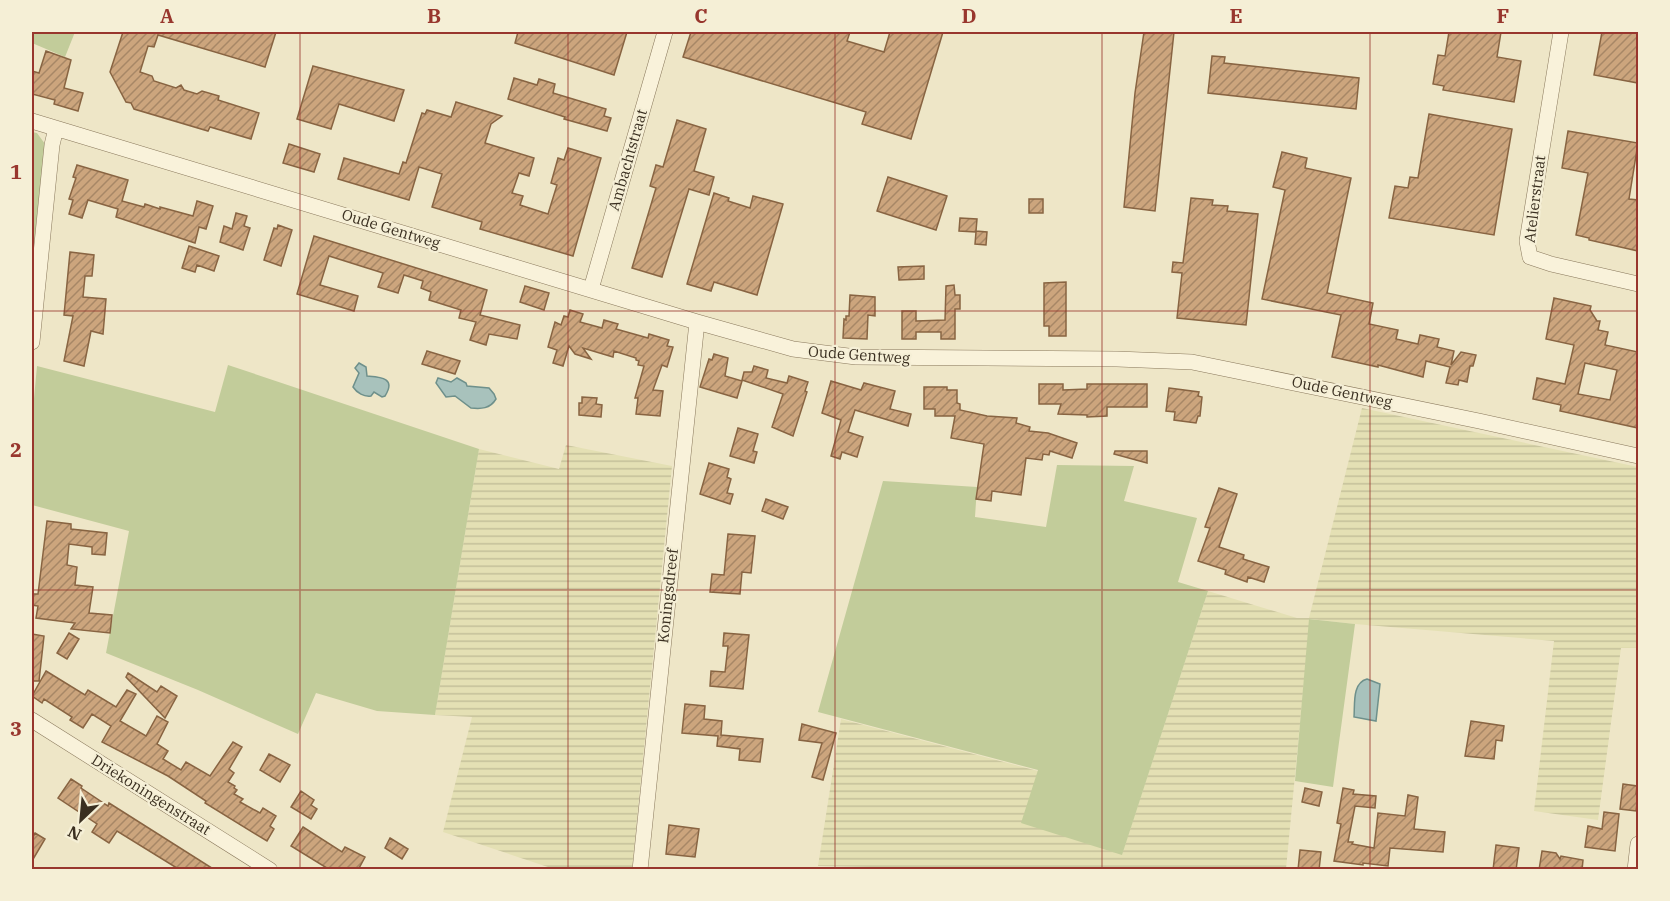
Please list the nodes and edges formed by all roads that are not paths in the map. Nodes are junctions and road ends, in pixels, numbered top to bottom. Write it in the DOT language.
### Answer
graph roads {
  1 [pos="665,32"];
  2 [pos="1561,32"];
  3 [pos="32,121"];
  4 [pos="56,128"];
  5 [pos="1638,284"];
  6 [pos="591,290"];
  7 [pos="697,322"];
  8 [pos="32,342"];
  9 [pos="1638,456"];
  10 [pos="32,720"];
  11 [pos="1638,844"];
  12 [pos="270,870"];
  13 [pos="640,870"];
  14 [pos="1635,870"];
  1 -- 6 [label="street, Ambachtstraat"];
  2 -- 5 [label="street, Atelierstraat"];
  3 -- 4 [label="street, Oude Gentweg"];
  4 -- 6 [label="street, Oude Gentweg"];
  4 -- 8 [label="street"];
  6 -- 7 [label="street, Oude Gentweg"];
  7 -- 9 [label="street, Oude Gentweg"];
  7 -- 13 [label="street, Koningsdreef"];
  10 -- 12 [label="street, Driekoningenstraat"];
  11 -- 14 [label="street"];
}
